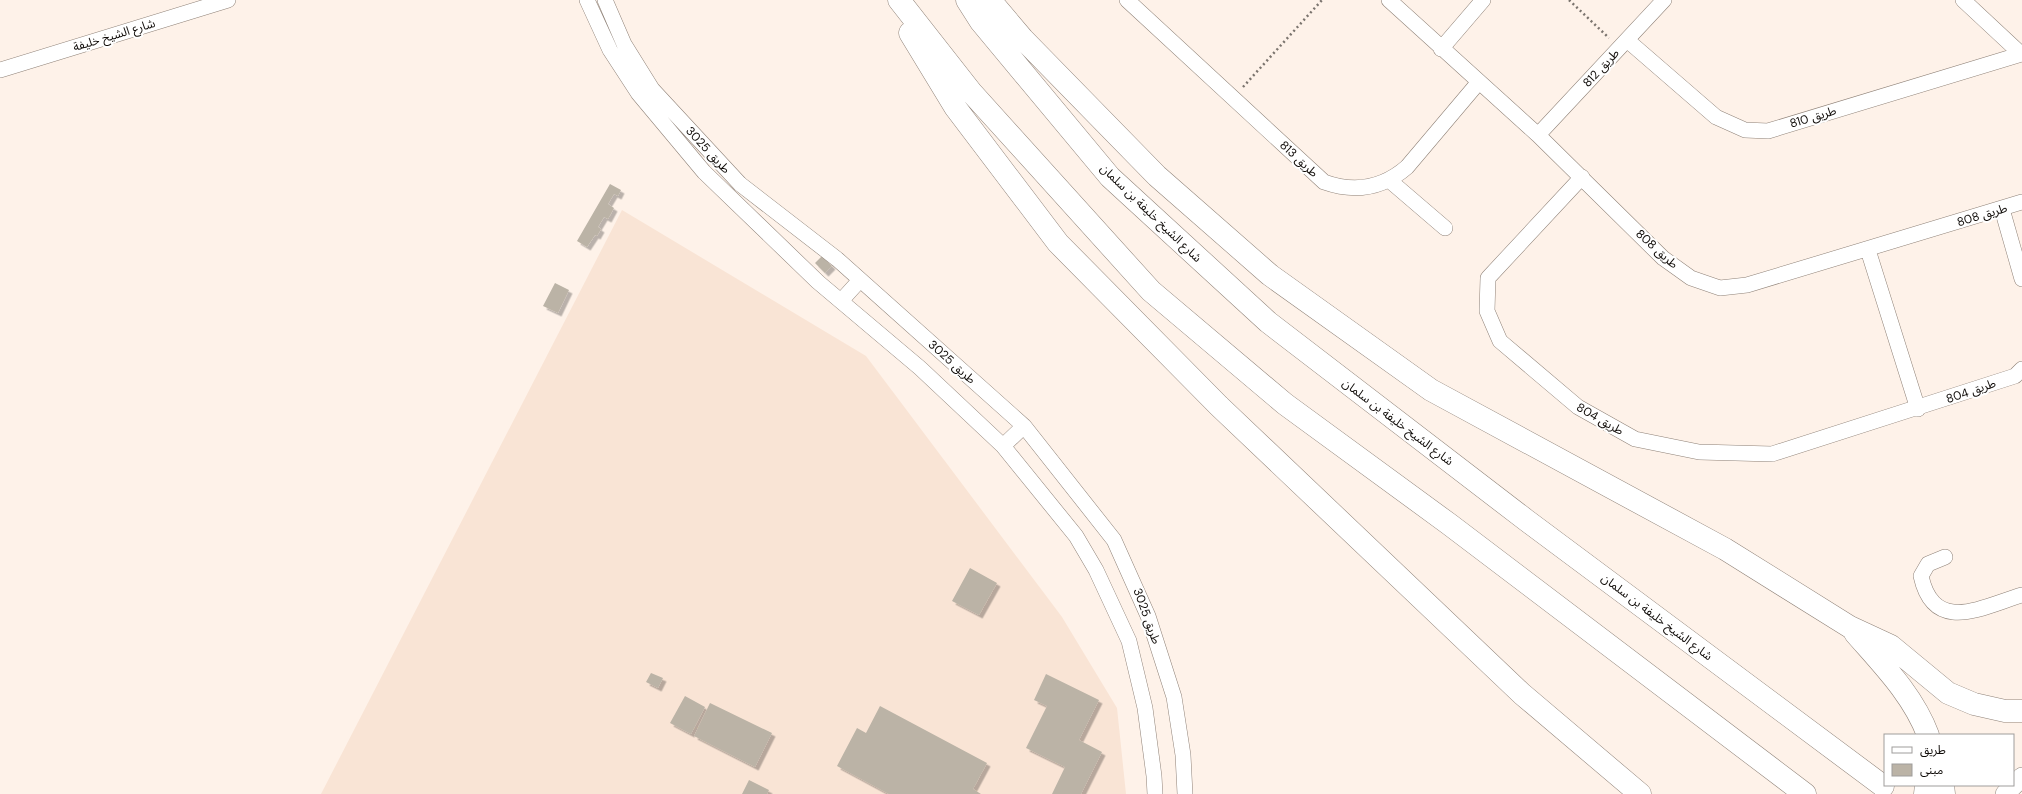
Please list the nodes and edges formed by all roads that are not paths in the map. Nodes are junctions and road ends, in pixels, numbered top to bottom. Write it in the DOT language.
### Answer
graph roads {
  1 [pos="228,0"];
  2 [pos="587,0"];
  3 [pos="605,0"];
  4 [pos="889,0"];
  5 [pos="899,0"];
  6 [pos="967,0"];
  7 [pos="990,0"];
  8 [pos="1127,0"];
  9 [pos="1389,0"];
  10 [pos="1484,0"];
  11 [pos="1664,0"];
  12 [pos="1963,0"];
  13 [pos="1624,44"];
  14 [pos="1441,48"];
  15 [pos="2022,54"];
  16 [pos="0,70"];
  17 [pos="1478,83"];
  18 [pos="1538,135"];
  19 [pos="1582,177"];
  20 [pos="1389,180"];
  21 [pos="2022,202"];
  22 [pos="2002,209"];
  23 [pos="1446,228"];
  24 [pos="798,229"];
  25 [pos="782,247"];
  26 [pos="1868,250"];
  27 [pos="2022,279"];
  28 [pos="860,280"];
  29 [pos="841,301"];
  30 [pos="2022,369"];
  31 [pos="1918,409"];
  32 [pos="1024,426"];
  33 [pos="1003,446"];
  34 [pos="1945,557"];
  35 [pos="2022,596"];
  36 [pos="1850,627"];
  37 [pos="1898,682"];
  38 [pos="2022,711"];
  39 [pos="1919,734"];
  40 [pos="1928,734"];
  41 [pos="2022,777"];
  42 [pos="2014,785"];
  43 [pos="1883,786"];
  44 [pos="2013,786"];
  45 [pos="1155,794"];
  46 [pos="1185,794"];
  47 [pos="1640,794"];
  48 [pos="1805,794"];
  49 [pos="2005,794"];
  1 -- 16 [label="street, شارع الشيخ خليفة"];
  2 -- 25 [label="street, طريق 3025"];
  3 -- 24 [label="street, طريق 3025"];
  4 -- 47 [label="highway"];
  5 -- 48 [label="highway"];
  6 -- 43 [label="highway, شارع الشيخ خليفة بن سلمان"];
  7 -- 36 [label="highway"];
  8 -- 20 [label="street, طريق 813"];
  9 -- 14 [label="street, طريق 808"];
  10 -- 14 [label="street"];
  11 -- 13 [label="street, طريق 812"];
  12 -- 15 [label="street"];
  13 -- 15 [label="street, طريق 810"];
  13 -- 18 [label="street, طريق 812"];
  14 -- 17 [label="street, طريق 808"];
  17 -- 18 [label="street, طريق 808"];
  17 -- 20 [label="street, طريق 813"];
  18 -- 19 [label="street, طريق 808"];
  19 -- 26 [label="street, طريق 808"];
  19 -- 31 [label="street, طريق 804"];
  20 -- 23 [label="street"];
  21 -- 22 [label="street, طريق 808"];
  22 -- 26 [label="street, طريق 808"];
  22 -- 27 [label="street"];
  24 -- 25 [label="street"];
  24 -- 28 [label="street, طريق 3025"];
  25 -- 29 [label="street, طريق 3025"];
  26 -- 31 [label="street"];
  28 -- 29 [label="street"];
  28 -- 32 [label="street, طريق 3025"];
  29 -- 33 [label="street, طريق 3025"];
  30 -- 31 [label="street, طريق 804"];
  32 -- 33 [label="street"];
  32 -- 46 [label="street, طريق 3025"];
  33 -- 45 [label="street, طريق 3025"];
  34 -- 35 [label="street"];
  36 -- 37 [label="highway"];
  36 -- 38 [label="highway"];
  37 -- 39 [label="highway"];
  37 -- 40 [label="highway"];
  41 -- 42 [label="main road"];
  44 -- 49 [label="main road"];
}
